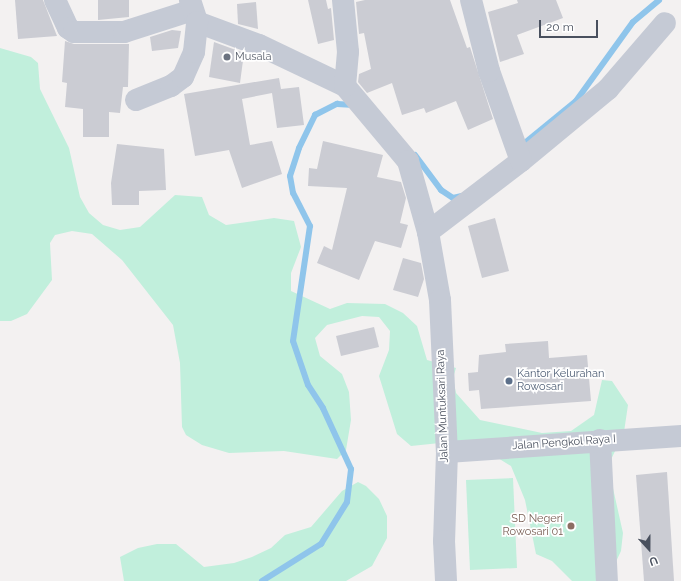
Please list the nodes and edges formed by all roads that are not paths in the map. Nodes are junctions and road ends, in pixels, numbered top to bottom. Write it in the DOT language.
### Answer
graph roads {
  1 [pos="55,0"];
  2 [pos="343,0"];
  3 [pos="471,0"];
  4 [pos="193,11"];
  5 [pos="665,23"];
  6 [pos="345,86"];
  7 [pos="136,100"];
  8 [pos="517,150"];
  9 [pos="428,232"];
  10 [pos="681,436"];
  11 [pos="600,440"];
  12 [pos="447,452"];
  13 [pos="446,581"];
  14 [pos="607,581"];
  1 -- 4 [label="street"];
  2 -- 6 [label="street"];
  3 -- 8 [label="street"];
  4 -- 6 [label="street, Jalan Muntuksari Raya"];
  4 -- 7 [label="street"];
  5 -- 8 [label="street"];
  6 -- 9 [label="street, Jalan Muntuksari Raya"];
  8 -- 9 [label="street"];
  9 -- 12 [label="street, Jalan Muntuksari Raya"];
  10 -- 11 [label="street, Jalan Pengkol Raya I"];
  11 -- 12 [label="street, Jalan Pengkol Raya I"];
  11 -- 14 [label="street"];
  12 -- 13 [label="street, Jalan Muntuksari Raya"];
}
